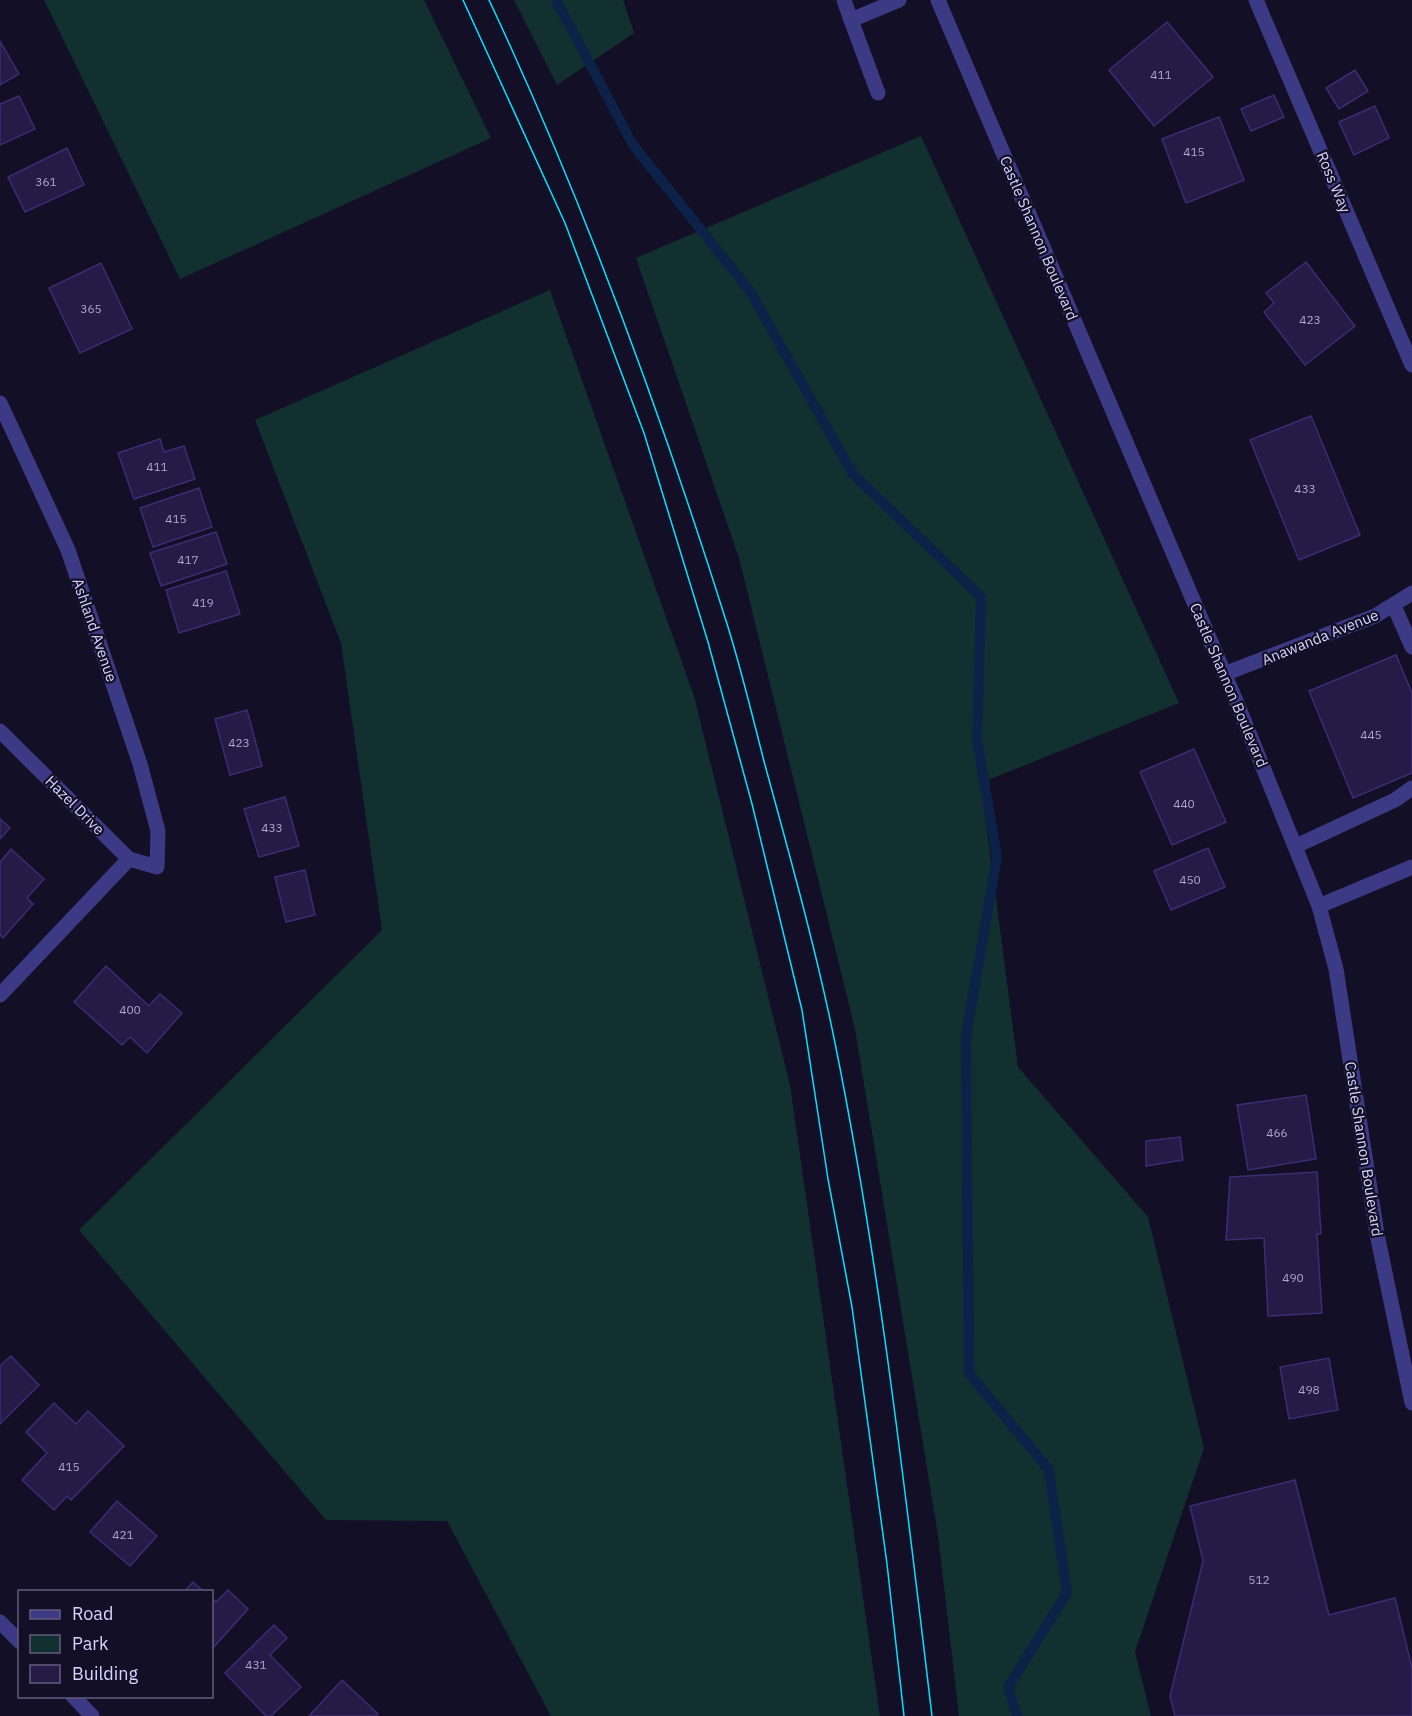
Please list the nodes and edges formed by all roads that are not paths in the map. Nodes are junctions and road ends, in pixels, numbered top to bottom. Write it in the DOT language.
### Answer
graph roads {
  1 [pos="844,0"];
  2 [pos="899,0"];
  3 [pos="938,0"];
  4 [pos="1256,0"];
  5 [pos="851,20"];
  6 [pos="878,93"];
  7 [pos="1412,365"];
  8 [pos="0,403"];
  9 [pos="1412,593"];
  10 [pos="1394,606"];
  11 [pos="1412,646"];
  12 [pos="1224,674"];
  13 [pos="0,731"];
  14 [pos="1412,788"];
  15 [pos="1296,846"];
  16 [pos="129,859"];
  17 [pos="157,867"];
  18 [pos="1412,867"];
  19 [pos="1319,906"];
  20 [pos="0,995"];
  21 [pos="1412,1403"];
  22 [pos="0,1622"];
  23 [pos="18,1640"];
  24 [pos="75,1698"];
  25 [pos="92,1716"];
  1 -- 5 [label="street"];
  2 -- 5 [label="street"];
  3 -- 12 [label="street, Castle Shannon Boulevard"];
  4 -- 7 [label="street, Ross Way"];
  5 -- 6 [label="street"];
  8 -- 17 [label="street, Ashland Avenue"];
  9 -- 10 [label="street, Anawanda Avenue"];
  10 -- 11 [label="street"];
  10 -- 12 [label="street, Anawanda Avenue"];
  12 -- 15 [label="street, Castle Shannon Boulevard"];
  13 -- 16 [label="street, Hazel Drive"];
  14 -- 15 [label="street"];
  15 -- 19 [label="street, Castle Shannon Boulevard"];
  16 -- 17 [label="street, Hazel Drive"];
  16 -- 20 [label="street"];
  18 -- 19 [label="street"];
  19 -- 21 [label="street, Castle Shannon Boulevard"];
  22 -- 23 [label="street"];
  24 -- 25 [label="street"];
}
